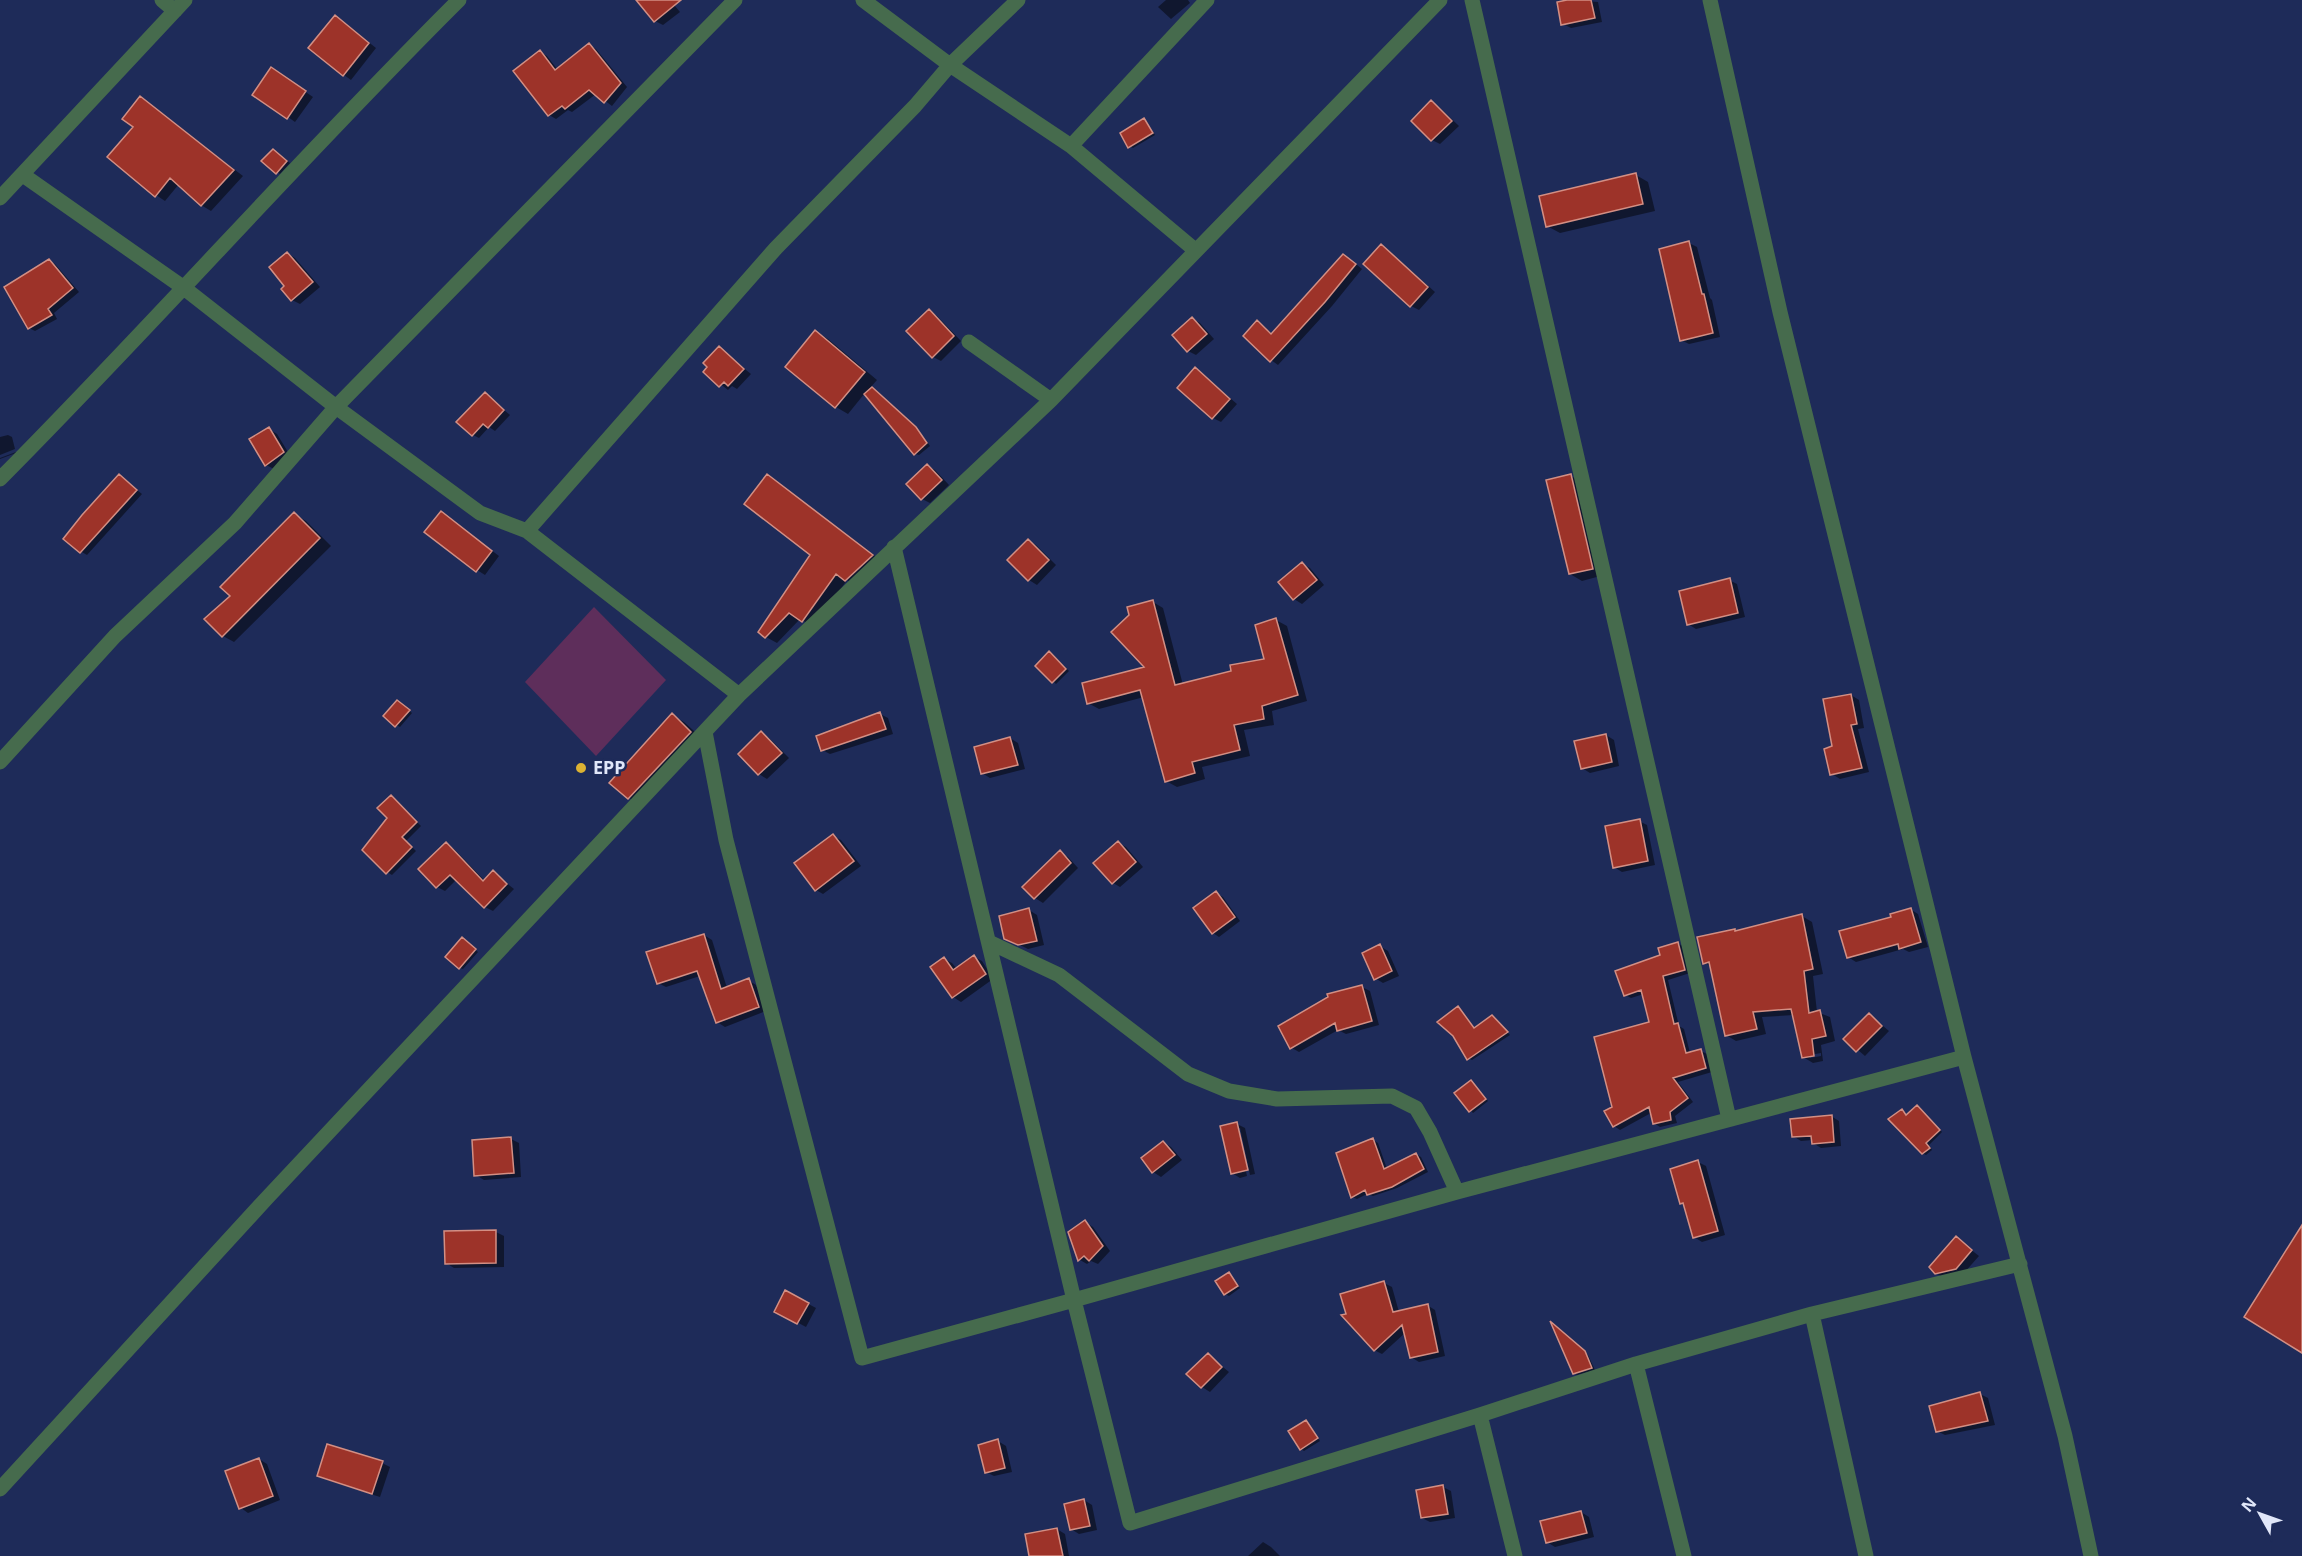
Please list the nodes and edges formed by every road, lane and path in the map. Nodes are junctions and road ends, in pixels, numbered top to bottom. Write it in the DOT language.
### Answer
graph roads {
  1 [pos="162,0"];
  2 [pos="459,0"];
  3 [pos="735,0"];
  4 [pos="863,0"];
  5 [pos="1018,0"];
  6 [pos="1207,0"];
  7 [pos="1440,0"];
  8 [pos="1472,0"];
  9 [pos="1710,0"];
  10 [pos="180,5"];
  11 [pos="950,65"];
  12 [pos="1071,146"];
  13 [pos="23,175"];
  14 [pos="0,198"];
  15 [pos="1195,250"];
  16 [pos="184,288"];
  17 [pos="969,342"];
  18 [pos="1052,400"];
  19 [pos="336,407"];
  20 [pos="0,479"];
  21 [pos="527,531"];
  22 [pos="894,547"];
  23 [pos="739,695"];
  24 [pos="705,732"];
  25 [pos="0,762"];
  26 [pos="989,942"];
  27 [pos="1964,1057"];
  28 [pos="1729,1119"];
  29 [pos="1457,1192"];
  30 [pos="2020,1264"];
  31 [pos="1074,1300"];
  32 [pos="1812,1314"];
  33 [pos="1636,1364"];
  34 [pos="1480,1416"];
  35 [pos="0,1490"];
  36 [pos="1515,1556"];
  37 [pos="1684,1556"];
  38 [pos="1866,1556"];
  39 [pos="2091,1556"];
  1 -- 10 [label="street"];
  2 -- 16 [label="street"];
  3 -- 19 [label="street"];
  4 -- 11 [label="street"];
  5 -- 11 [label="street"];
  6 -- 12 [label="street"];
  7 -- 15 [label="street"];
  8 -- 28 [label="street"];
  9 -- 27 [label="street"];
  10 -- 13 [label="street"];
  11 -- 12 [label="street"];
  11 -- 21 [label="street"];
  12 -- 15 [label="street"];
  13 -- 14 [label="street"];
  13 -- 16 [label="street"];
  15 -- 18 [label="street"];
  16 -- 19 [label="street"];
  16 -- 20 [label="street"];
  17 -- 18 [label="street"];
  18 -- 22 [label="street"];
  19 -- 21 [label="street"];
  19 -- 25 [label="street"];
  21 -- 23 [label="street"];
  22 -- 23 [label="street"];
  22 -- 26 [label="street"];
  23 -- 24 [label="street"];
  24 -- 31 [label="street"];
  24 -- 35 [label="street"];
  26 -- 29 [label="street"];
  26 -- 31 [label="street"];
  27 -- 28 [label="street"];
  27 -- 30 [label="street"];
  28 -- 29 [label="street"];
  29 -- 31 [label="street"];
  30 -- 32 [label="street"];
  30 -- 39 [label="street"];
  31 -- 34 [label="street"];
  32 -- 33 [label="street"];
  32 -- 38 [label="street"];
  33 -- 34 [label="street"];
  33 -- 37 [label="street"];
  34 -- 36 [label="street"];
}
